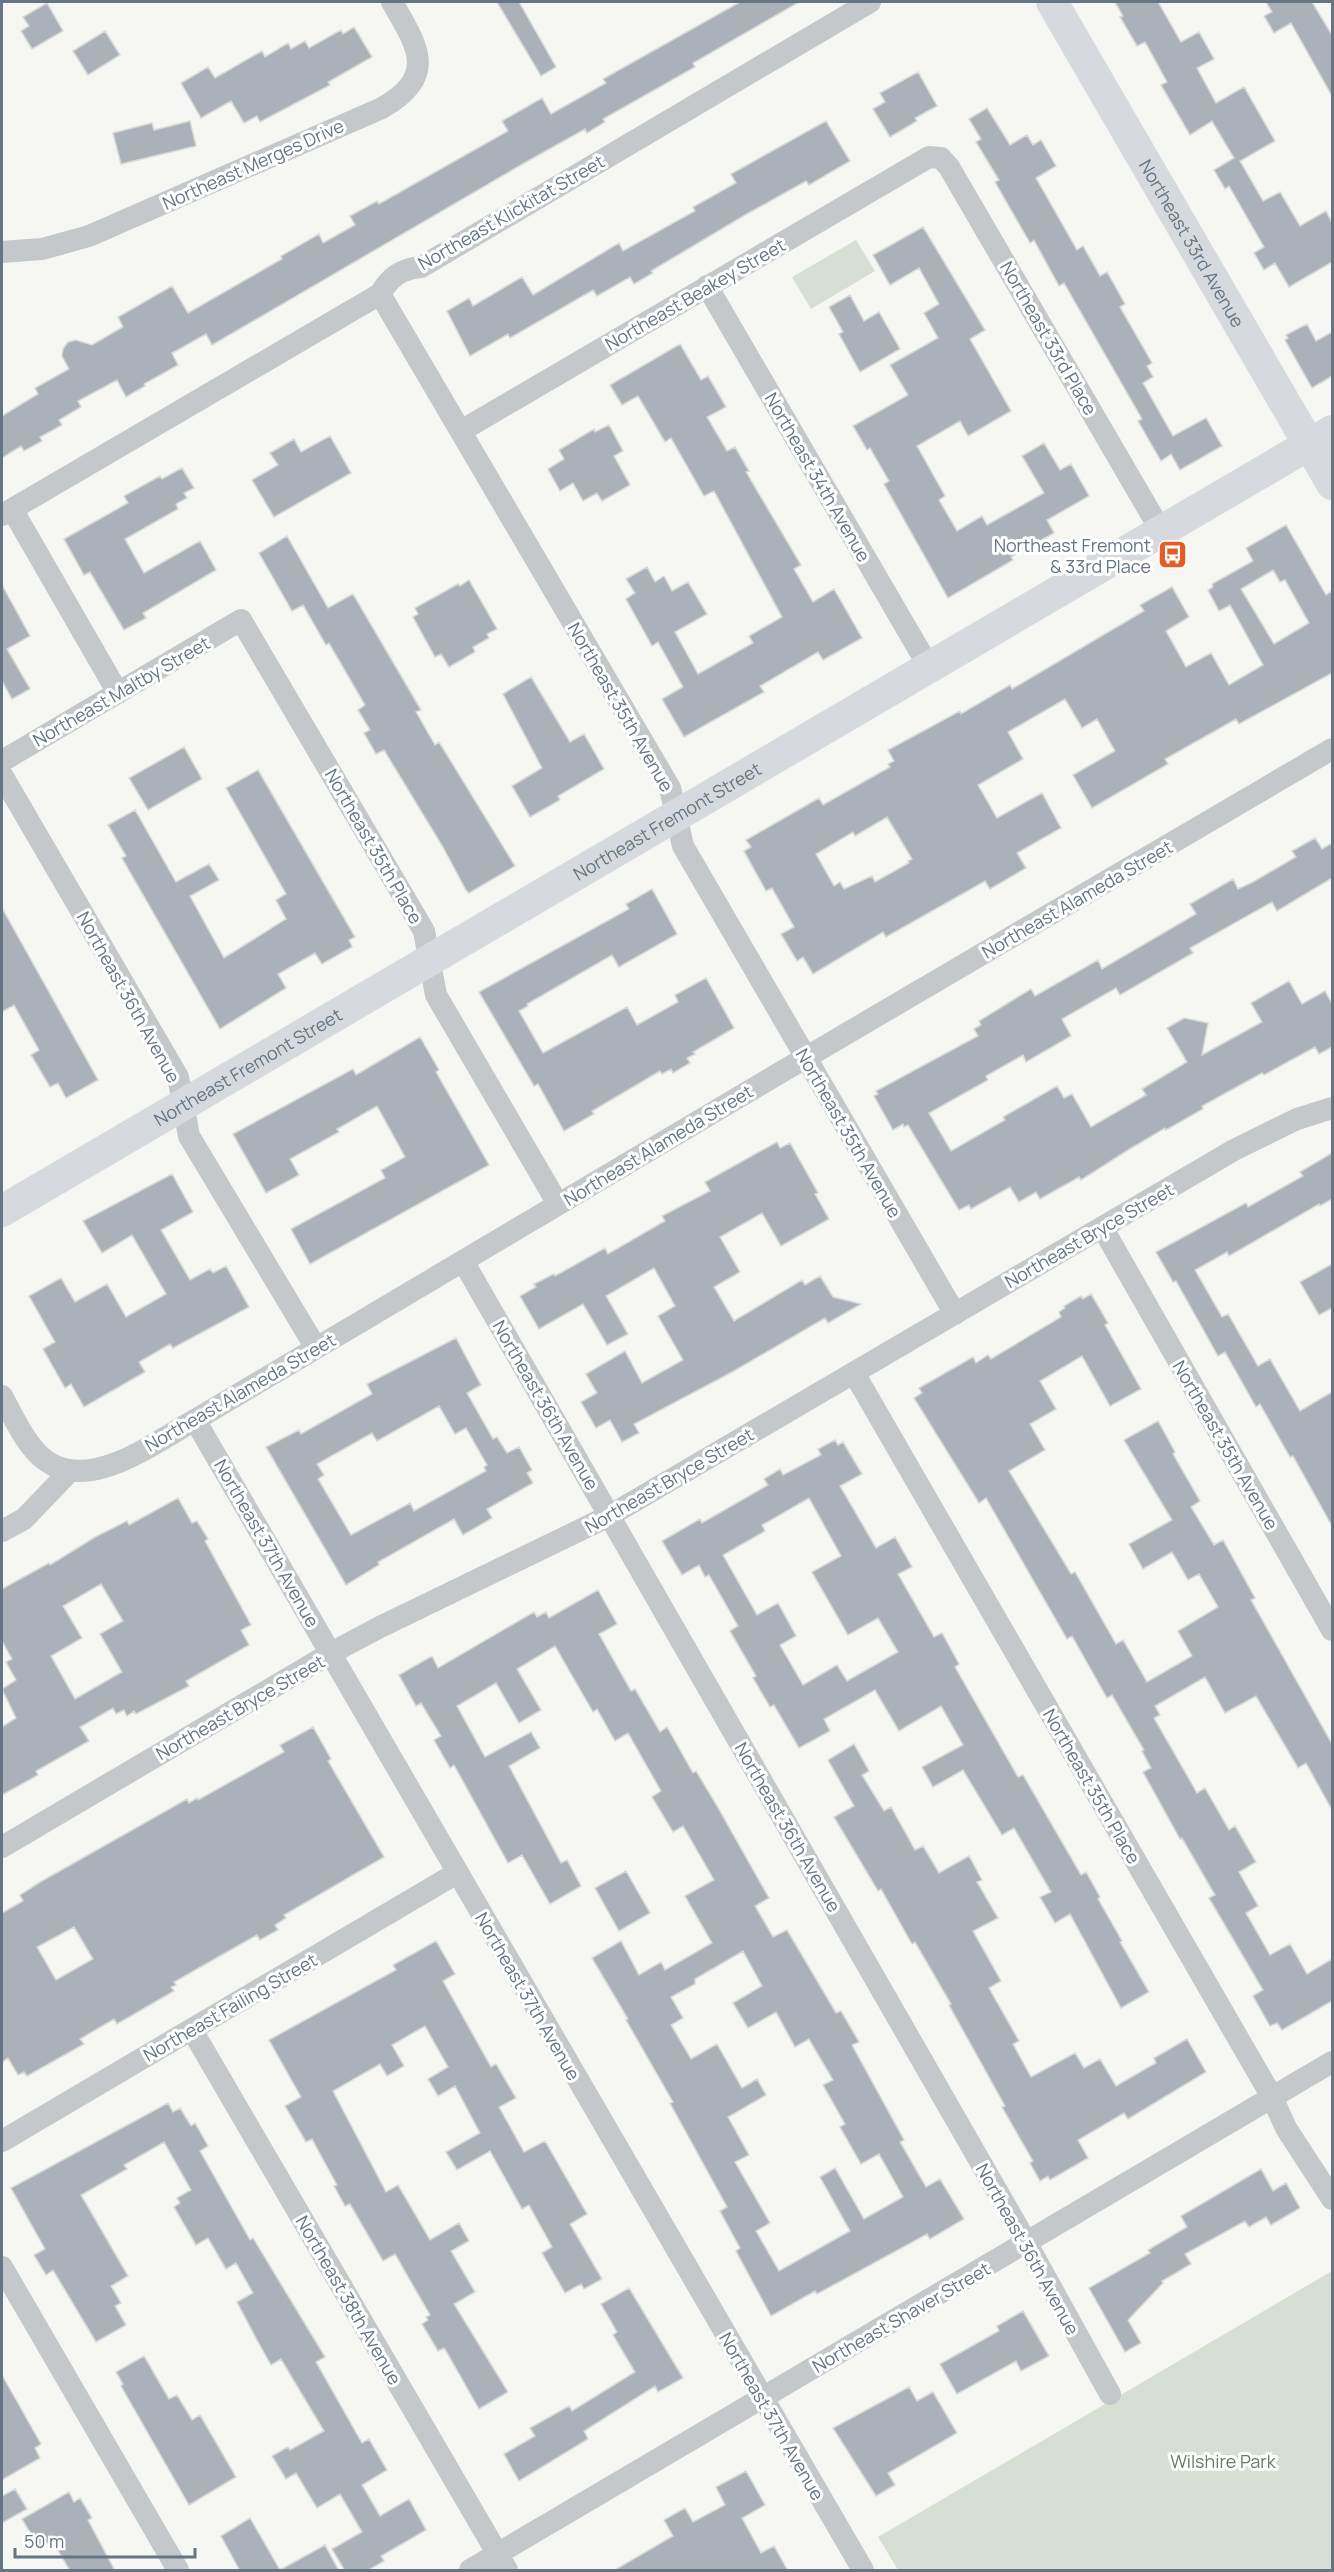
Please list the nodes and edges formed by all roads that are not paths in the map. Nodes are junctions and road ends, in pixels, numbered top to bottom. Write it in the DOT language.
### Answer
graph roads {
  1 [pos="392,2"];
  2 [pos="870,2"];
  3 [pos="1052,2"];
  4 [pos="929,156"];
  5 [pos="2,252"];
  6 [pos="707,286"];
  7 [pos="380,294"];
  8 [pos="461,431"];
  9 [pos="1321,438"];
  10 [pos="1332,484"];
  11 [pos="7,512"];
  12 [pos="1161,531"];
  13 [pos="241,620"];
  14 [pos="929,667"];
  15 [pos="118,693"];
  16 [pos="1332,749"];
  17 [pos="2,761"];
  18 [pos="2,775"];
  19 [pos="676,816"];
  20 [pos="429,960"];
  21 [pos="805,1058"];
  22 [pos="183,1104"];
  23 [pos="1332,1108"];
  24 [pos="558,1204"];
  25 [pos="2,1211"];
  26 [pos="1102,1227"];
  27 [pos="463,1261"];
  28 [pos="955,1314"];
  29 [pos="316,1348"];
  30 [pos="854,1373"];
  31 [pos="2,1396"];
  32 [pos="195,1420"];
  33 [pos="69,1472"];
  34 [pos="609,1516"];
  35 [pos="2,1531"];
  36 [pos="1332,1630"];
  37 [pos="332,1653"];
  38 [pos="2,1847"];
  39 [pos="458,1873"];
  40 [pos="192,2030"];
  41 [pos="1332,2062"];
  42 [pos="1272,2097"];
  43 [pos="2,2141"];
  44 [pos="1332,2199"];
  45 [pos="1026,2243"];
  46 [pos="2,2267"];
  47 [pos="1110,2394"];
  48 [pos="762,2398"];
  49 [pos="502,2562"];
  50 [pos="178,2571"];
  51 [pos="470,2571"];
  52 [pos="863,2571"];
  1 -- 5 [label="street, Northeast Merges Drive"];
  2 -- 7 [label="street, Northeast Klickitat Street"];
  3 -- 9 [label="main road, Northeast 33rd Avenue"];
  4 -- 6 [label="street, Northeast Beakey Street"];
  4 -- 12 [label="street, Northeast 33rd Place"];
  6 -- 8 [label="street, Northeast Beakey Street"];
  6 -- 14 [label="street, Northeast 34th Avenue"];
  7 -- 8 [label="street, Northeast 35th Avenue"];
  7 -- 11 [label="street, Northeast Klickitat Street"];
  8 -- 19 [label="street, Northeast 35th Avenue"];
  9 -- 10 [label="main road, Northeast 33rd Avenue"];
  9 -- 12 [label="main road, Northeast Fremont Street"];
  11 -- 15 [label="street"];
  12 -- 14 [label="main road, Northeast Fremont Street"];
  13 -- 15 [label="street, Northeast Maltby Street"];
  13 -- 20 [label="street, Northeast 35th Place"];
  14 -- 19 [label="main road, Northeast Fremont Street"];
  15 -- 17 [label="street, Northeast Maltby Street"];
  16 -- 21 [label="street, Northeast Alameda Street"];
  18 -- 22 [label="street, Northeast 36th Avenue"];
  19 -- 20 [label="main road, Northeast Fremont Street"];
  19 -- 21 [label="street, Northeast 35th Avenue"];
  20 -- 22 [label="main road, Northeast Fremont Street"];
  20 -- 24 [label="street, Northeast 35th Place"];
  21 -- 24 [label="street, Northeast Alameda Street"];
  21 -- 28 [label="street, Northeast 35th Avenue"];
  22 -- 25 [label="main road, Northeast Fremont Street"];
  22 -- 29 [label="street, Northeast 36th Avenue"];
  23 -- 26 [label="street, Northeast Bryce Street"];
  24 -- 27 [label="street, Northeast Alameda Street"];
  26 -- 28 [label="street, Northeast Bryce Street"];
  26 -- 36 [label="street, Northeast 35th Avenue"];
  27 -- 29 [label="street, Northeast Alameda Street"];
  27 -- 34 [label="street, Northeast 36th Avenue"];
  28 -- 30 [label="street, Northeast Bryce Street"];
  29 -- 32 [label="street, Northeast Alameda Street"];
  30 -- 34 [label="street, Northeast Bryce Street"];
  30 -- 42 [label="street, Northeast 35th Place"];
  31 -- 33 [label="street"];
  32 -- 33 [label="street, Northeast Alameda Street"];
  32 -- 37 [label="street, Northeast 37th Avenue"];
  33 -- 35 [label="street"];
  34 -- 37 [label="street, Northeast Bryce Street"];
  34 -- 45 [label="street, Northeast 36th Avenue"];
  37 -- 38 [label="street, Northeast Bryce Street"];
  37 -- 39 [label="street, Northeast 37th Avenue"];
  39 -- 40 [label="street, Northeast Failing Street"];
  39 -- 48 [label="street, Northeast 37th Avenue"];
  40 -- 43 [label="street, Northeast Failing Street"];
  40 -- 49 [label="street, Northeast 38th Avenue"];
  41 -- 42 [label="street, Northeast Shaver Street"];
  42 -- 44 [label="street, Northeast 35th Place"];
  42 -- 45 [label="street, Northeast Shaver Street"];
  45 -- 47 [label="street, Northeast 36th Avenue"];
  45 -- 48 [label="street, Northeast Shaver Street"];
  46 -- 50 [label="street"];
  48 -- 49 [label="street, Northeast Shaver Street"];
  48 -- 52 [label="street, Northeast 37th Avenue"];
  49 -- 51 [label="street, Northeast Shaver Street"];
}
